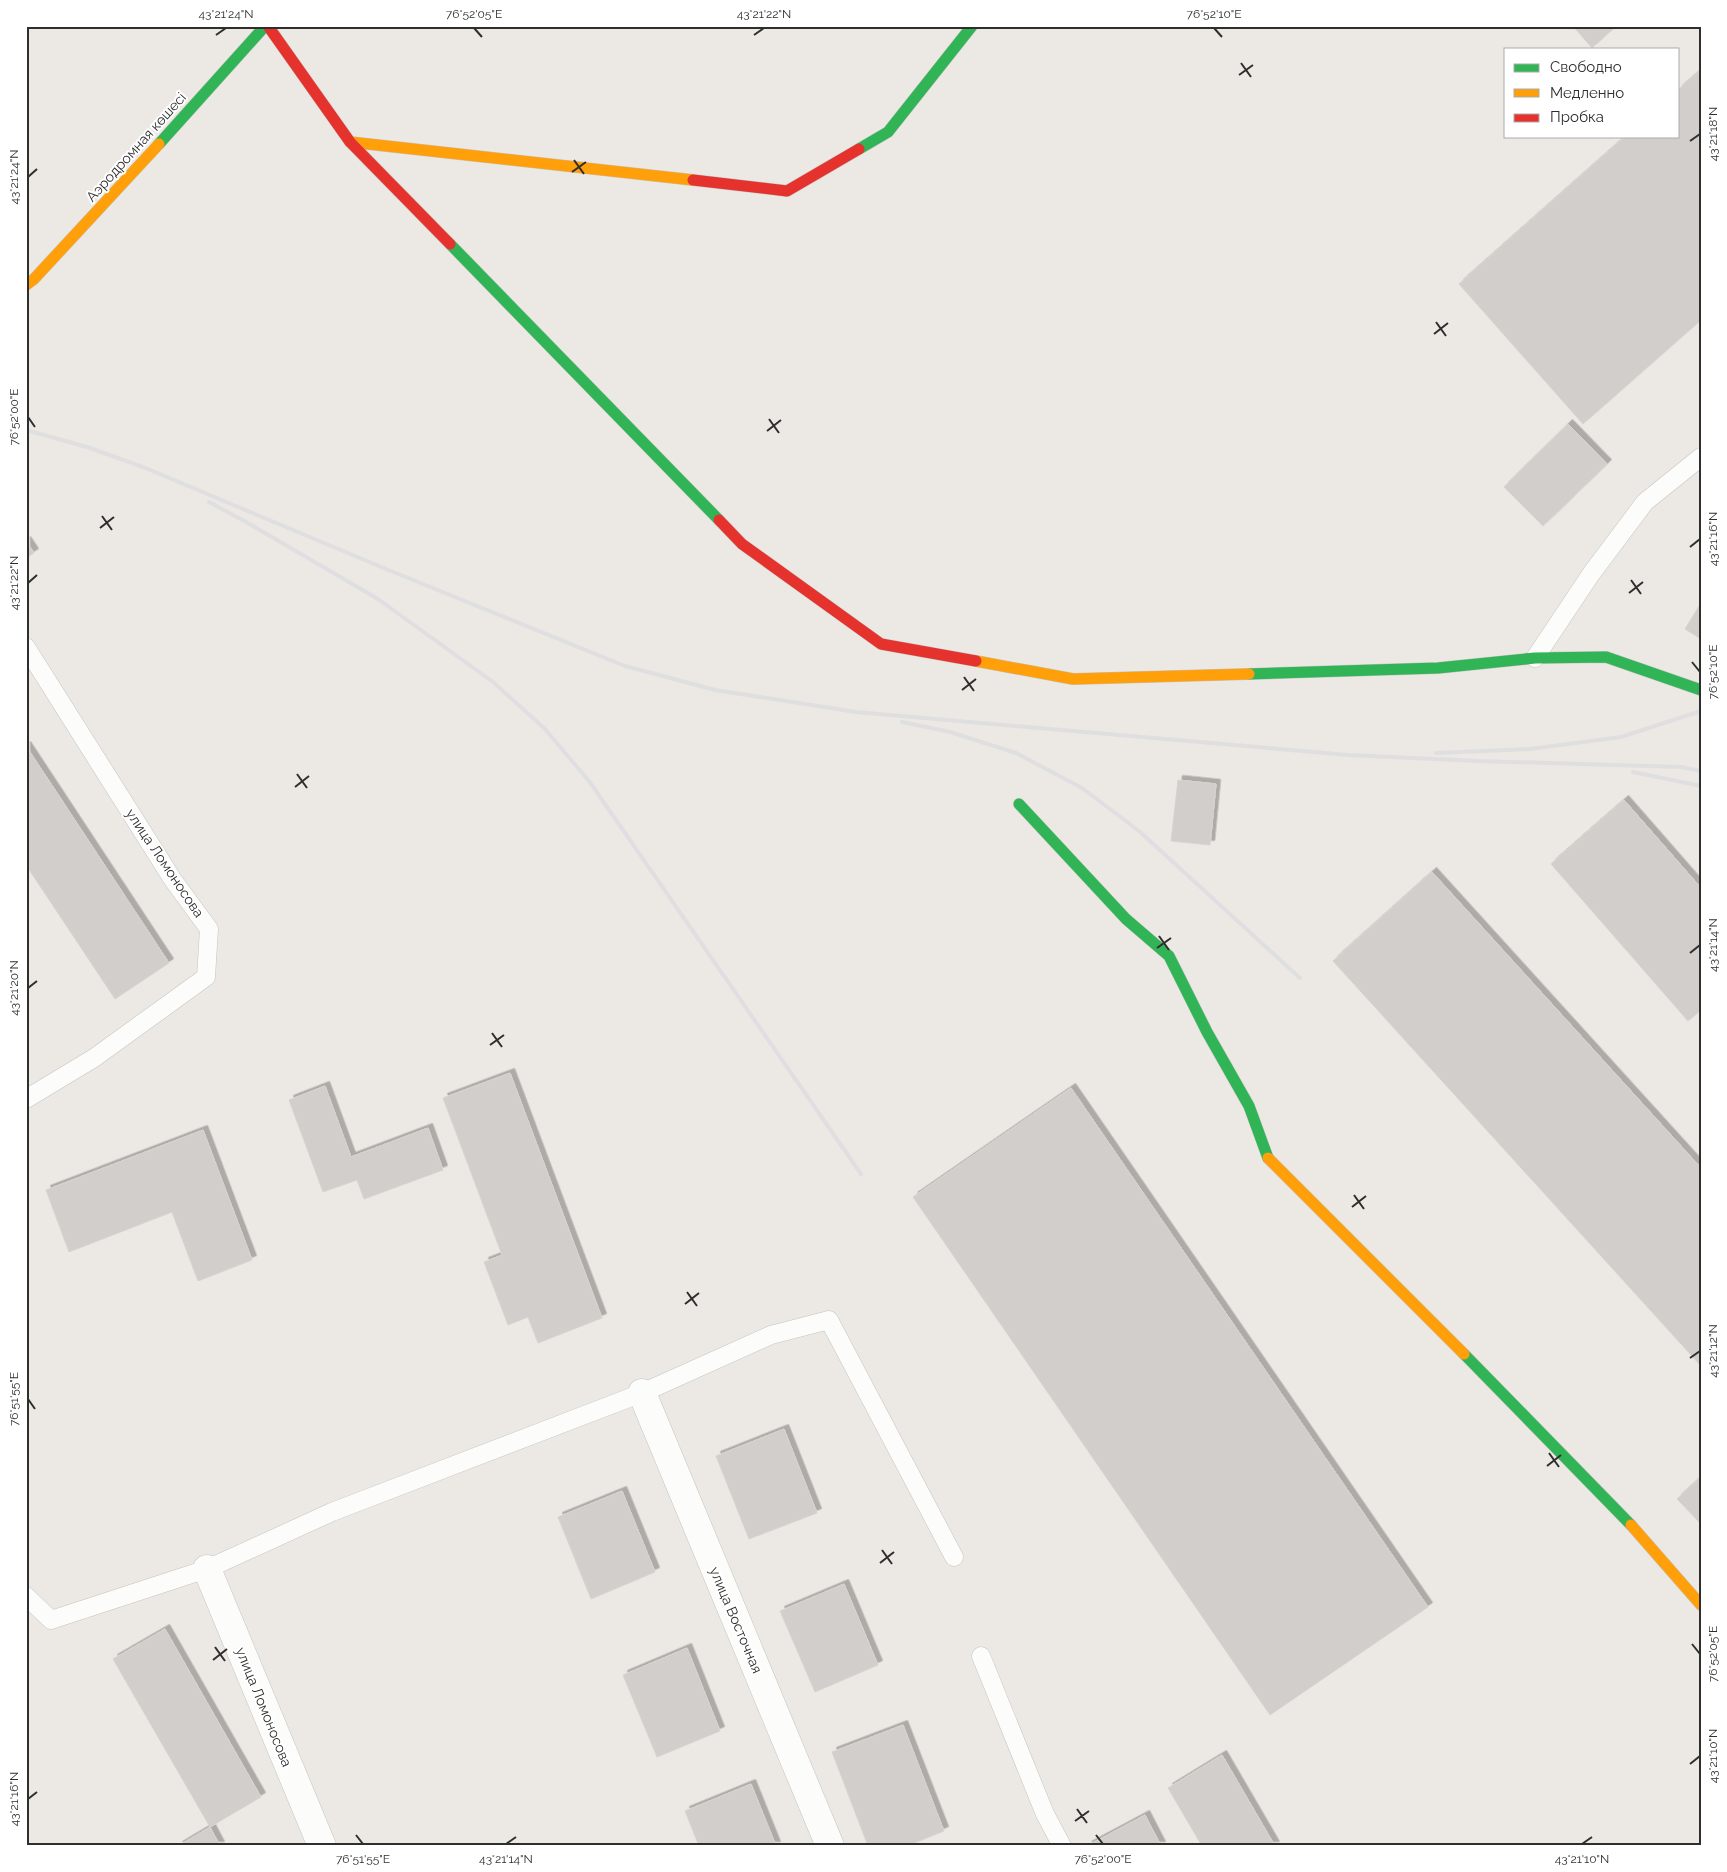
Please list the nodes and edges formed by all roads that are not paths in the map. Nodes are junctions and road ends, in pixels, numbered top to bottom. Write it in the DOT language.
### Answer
graph roads {
  1 [pos="267,26"];
  2 [pos="972,26"];
  3 [pos="350,142"];
  4 [pos="26,285"];
  5 [pos="1701,457"];
  6 [pos="26,647"];
  7 [pos="1534,658"];
  8 [pos="1701,690"];
  9 [pos="1019,804"];
  10 [pos="26,1099"];
  11 [pos="642,1393"];
  12 [pos="954,1557"];
  13 [pos="207,1569"];
  14 [pos="26,1596"];
  15 [pos="1701,1605"];
  16 [pos="981,1656"];
  17 [pos="322,1846"];
  18 [pos="830,1846"];
  19 [pos="1062,1846"];
  1 -- 3 [label="street"];
  1 -- 4 [label="street, Аэродромная көшесі"];
  2 -- 3 [label="street"];
  3 -- 7 [label="street"];
  5 -- 7 [label="lane"];
  6 -- 10 [label="lane, улица Ломоносова"];
  7 -- 8 [label="street"];
  9 -- 15 [label="street"];
  11 -- 12 [label="lane"];
  11 -- 13 [label="lane"];
  11 -- 18 [label="street, улица Восточная"];
  13 -- 14 [label="lane"];
  13 -- 17 [label="street, улица Ломоносова"];
  16 -- 19 [label="lane"];
}
